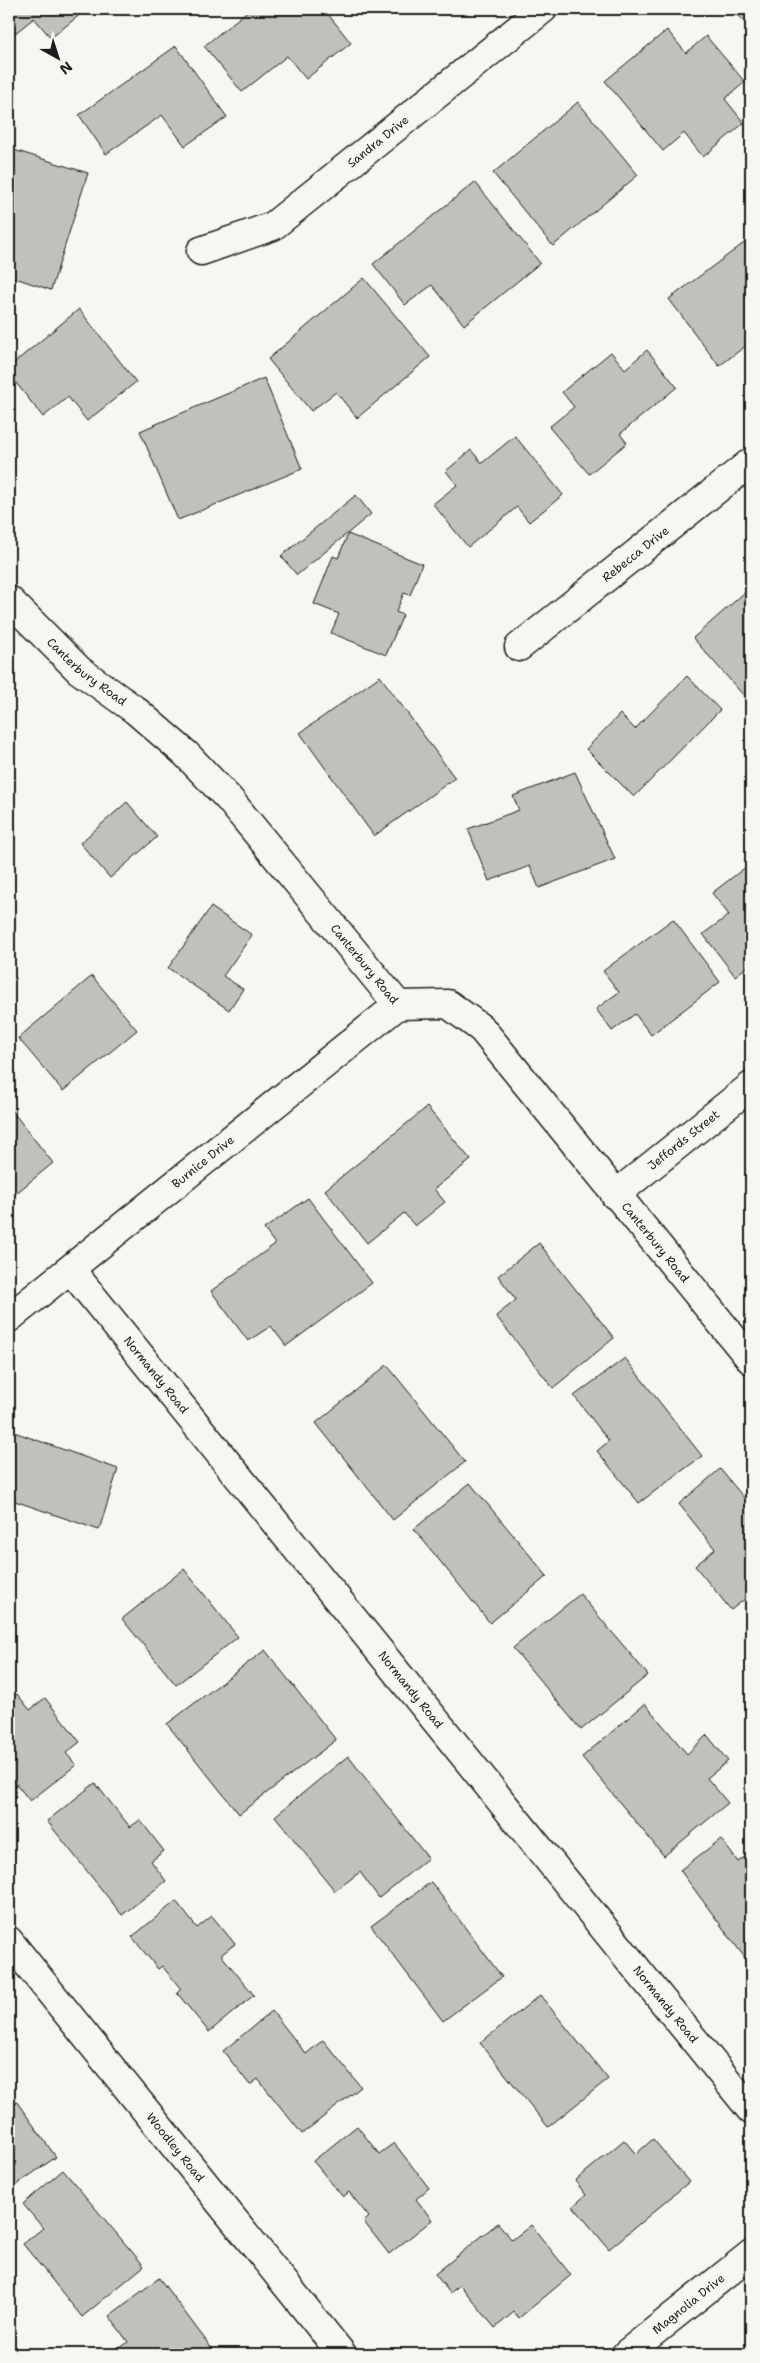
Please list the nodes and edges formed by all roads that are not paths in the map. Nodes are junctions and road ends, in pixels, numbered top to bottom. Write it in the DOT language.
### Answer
graph roads {
  1 [pos="543,9"];
  2 [pos="201,251"];
  3 [pos="751,462"];
  4 [pos="9,600"];
  5 [pos="519,647"];
  6 [pos="398,1005"];
  7 [pos="751,1086"];
  8 [pos="615,1194"];
  9 [pos="71,1270"];
  10 [pos="9,1318"];
  11 [pos="751,1360"];
  12 [pos="9,1941"];
  13 [pos="751,2110"];
  14 [pos="751,2254"];
  15 [pos="342,2354"];
  16 [pos="626,2354"];
  1 -- 2 [label="street, Sandra Drive"];
  3 -- 5 [label="street, Rebecca Drive"];
  4 -- 6 [label="street, Canterbury Road"];
  6 -- 8 [label="street, Canterbury Road"];
  6 -- 9 [label="street, Burnice Drive"];
  7 -- 8 [label="street, Jeffords Street"];
  8 -- 11 [label="street, Canterbury Road"];
  9 -- 10 [label="street, Burnice Drive"];
  9 -- 13 [label="street, Normandy Road"];
  12 -- 15 [label="street, Woodley Road"];
  14 -- 16 [label="street, Magnolia Drive"];
}
